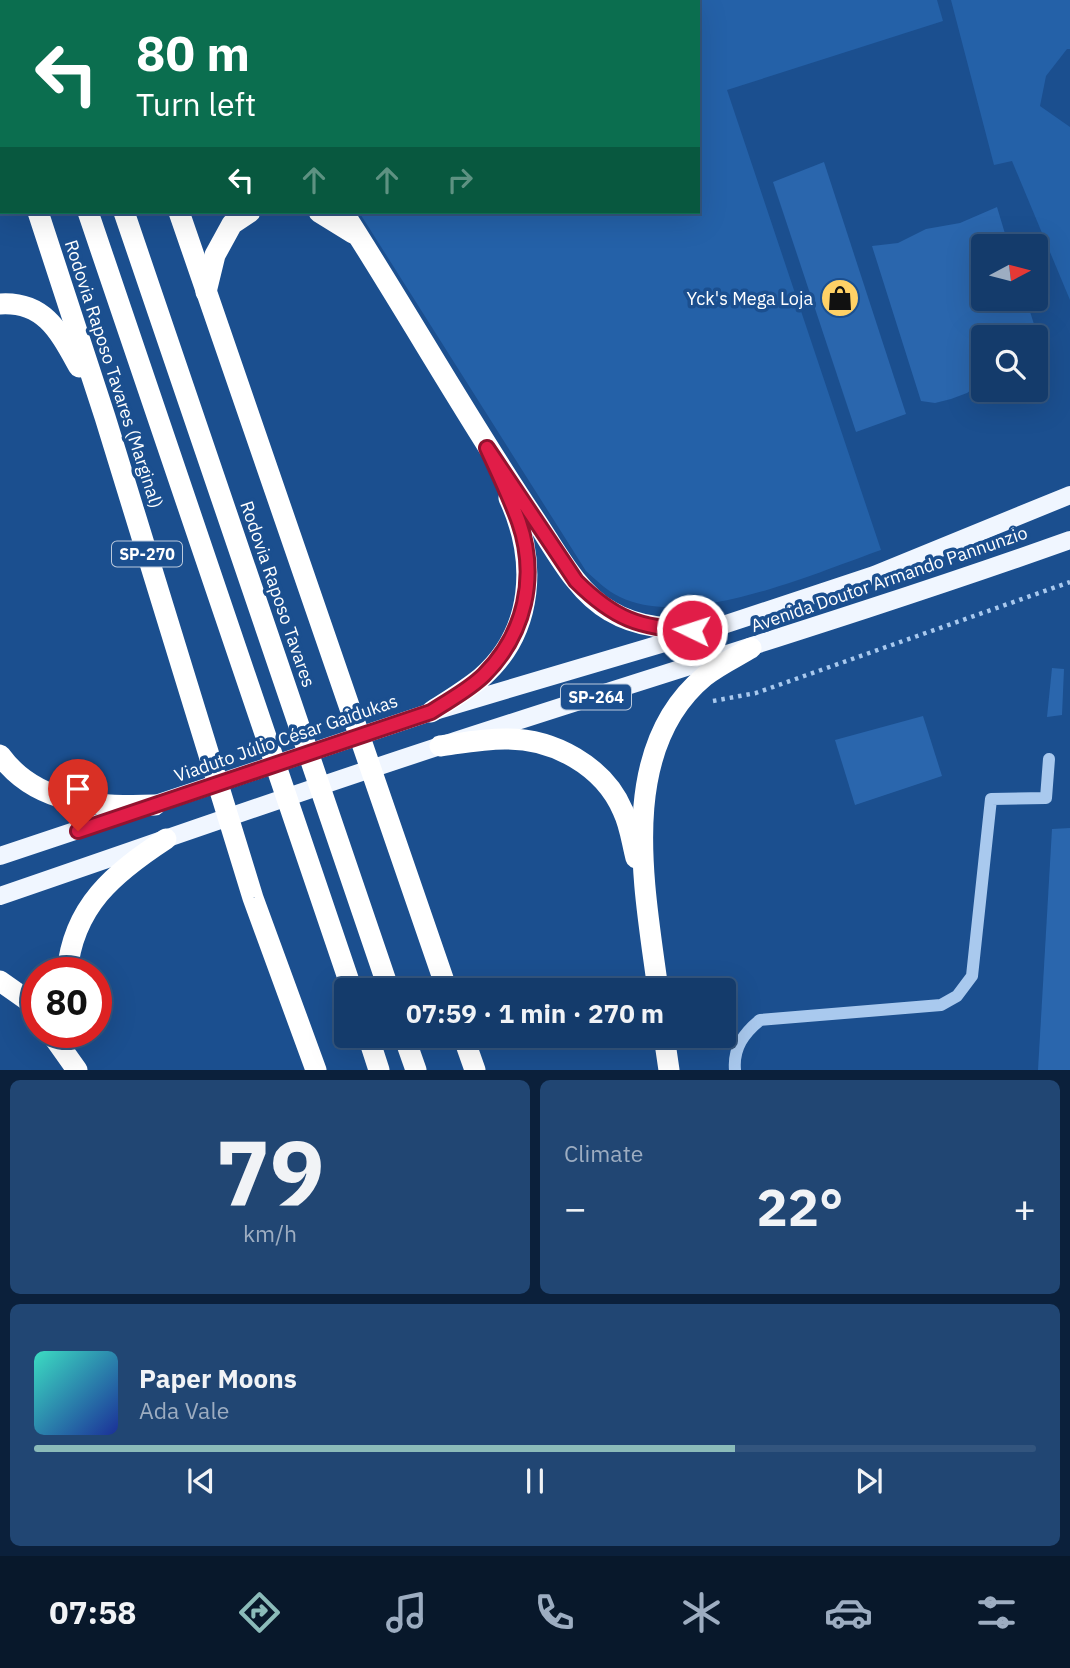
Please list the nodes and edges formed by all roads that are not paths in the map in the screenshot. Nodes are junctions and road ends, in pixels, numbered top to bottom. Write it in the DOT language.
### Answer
graph roads {
  1 [pos="39,214"];
  2 [pos="89,214"];
  3 [pos="125,214"];
  4 [pos="180,214"];
  5 [pos="247,214"];
  6 [pos="322,214"];
  7 [pos="344,214"];
  8 [pos="359,237"];
  9 [pos="206,292"];
  10 [pos="0,304"];
  11 [pos="105,417"];
  12 [pos="487,448"];
  13 [pos="1070,495"];
  14 [pos="1070,540"];
  15 [pos="708,630"];
  16 [pos="751,648"];
  17 [pos="431,712"];
  18 [pos="440,746"];
  19 [pos="0,755"];
  20 [pos="1049,759"];
  21 [pos="155,805"];
  22 [pos="166,839"];
  23 [pos="0,856"];
  24 [pos="645,889"];
  25 [pos="0,896"];
  26 [pos="69,957"];
  27 [pos="348,978"];
  28 [pos="385,978"];
  29 [pos="443,978"];
  30 [pos="656,978"];
  31 [pos="0,981"];
  32 [pos="21,996"];
  33 [pos="62,1048"];
  34 [pos="72,1048"];
  35 [pos="372,1048"];
  36 [pos="408,1048"];
  37 [pos="467,1048"];
  38 [pos="665,1048"];
  39 [pos="77,1069"];
  40 [pos="316,1069"];
  41 [pos="379,1069"];
  42 [pos="416,1069"];
  43 [pos="475,1069"];
  44 [pos="668,1069"];
  45 [pos="735,1069"];
  1 -- 11 [label="highway, Rodovia Raposo Tavares (Marginal) / SP-270"];
  2 -- 27 [label="highway, SP-270"];
  3 -- 28 [label="highway, Rodovia Raposo Tavares"];
  4 -- 9 [label="highway"];
  5 -- 9 [label="highway"];
  6 -- 8 [label="highway"];
  7 -- 8 [label="highway"];
  8 -- 12 [label="highway"];
  9 -- 29 [label="highway"];
  10 -- 11 [label="highway"];
  11 -- 40 [label="highway, Rodovia Raposo Tavares (Marginal) / SP-270"];
  12 -- 15 [label="highway"];
  12 -- 17 [label="highway"];
  13 -- 15 [label="main road, Avenida Doutor Armando Pannunzio"];
  14 -- 16 [label="main road, Avenida Doutor Armando Pannunzio"];
  15 -- 17 [label="main road, Avenida Doutor Armando Pannunzio / SP-264"];
  16 -- 18 [label="main road, Avenida Doutor Armando Pannunzio / SP-264"];
  16 -- 24 [label="highway"];
  17 -- 21 [label="main road, Viaduto Júlio César Gaidukas / SP-264"];
  18 -- 22 [label="main road, SP-264"];
  18 -- 24 [label="highway"];
  19 -- 21 [label="highway"];
  20 -- 45 [label="lane"];
  21 -- 23 [label="main road, SP-264"];
  22 -- 25 [label="main road, SP-264"];
  22 -- 26 [label="highway"];
  24 -- 30 [label="highway"];
  31 -- 32 [label="highway"];
  33 -- 39 [label="highway"];
  34 -- 39 [label="highway"];
  35 -- 41 [label="highway"];
  36 -- 42 [label="highway"];
  37 -- 43 [label="highway"];
  38 -- 44 [label="highway"];
}
